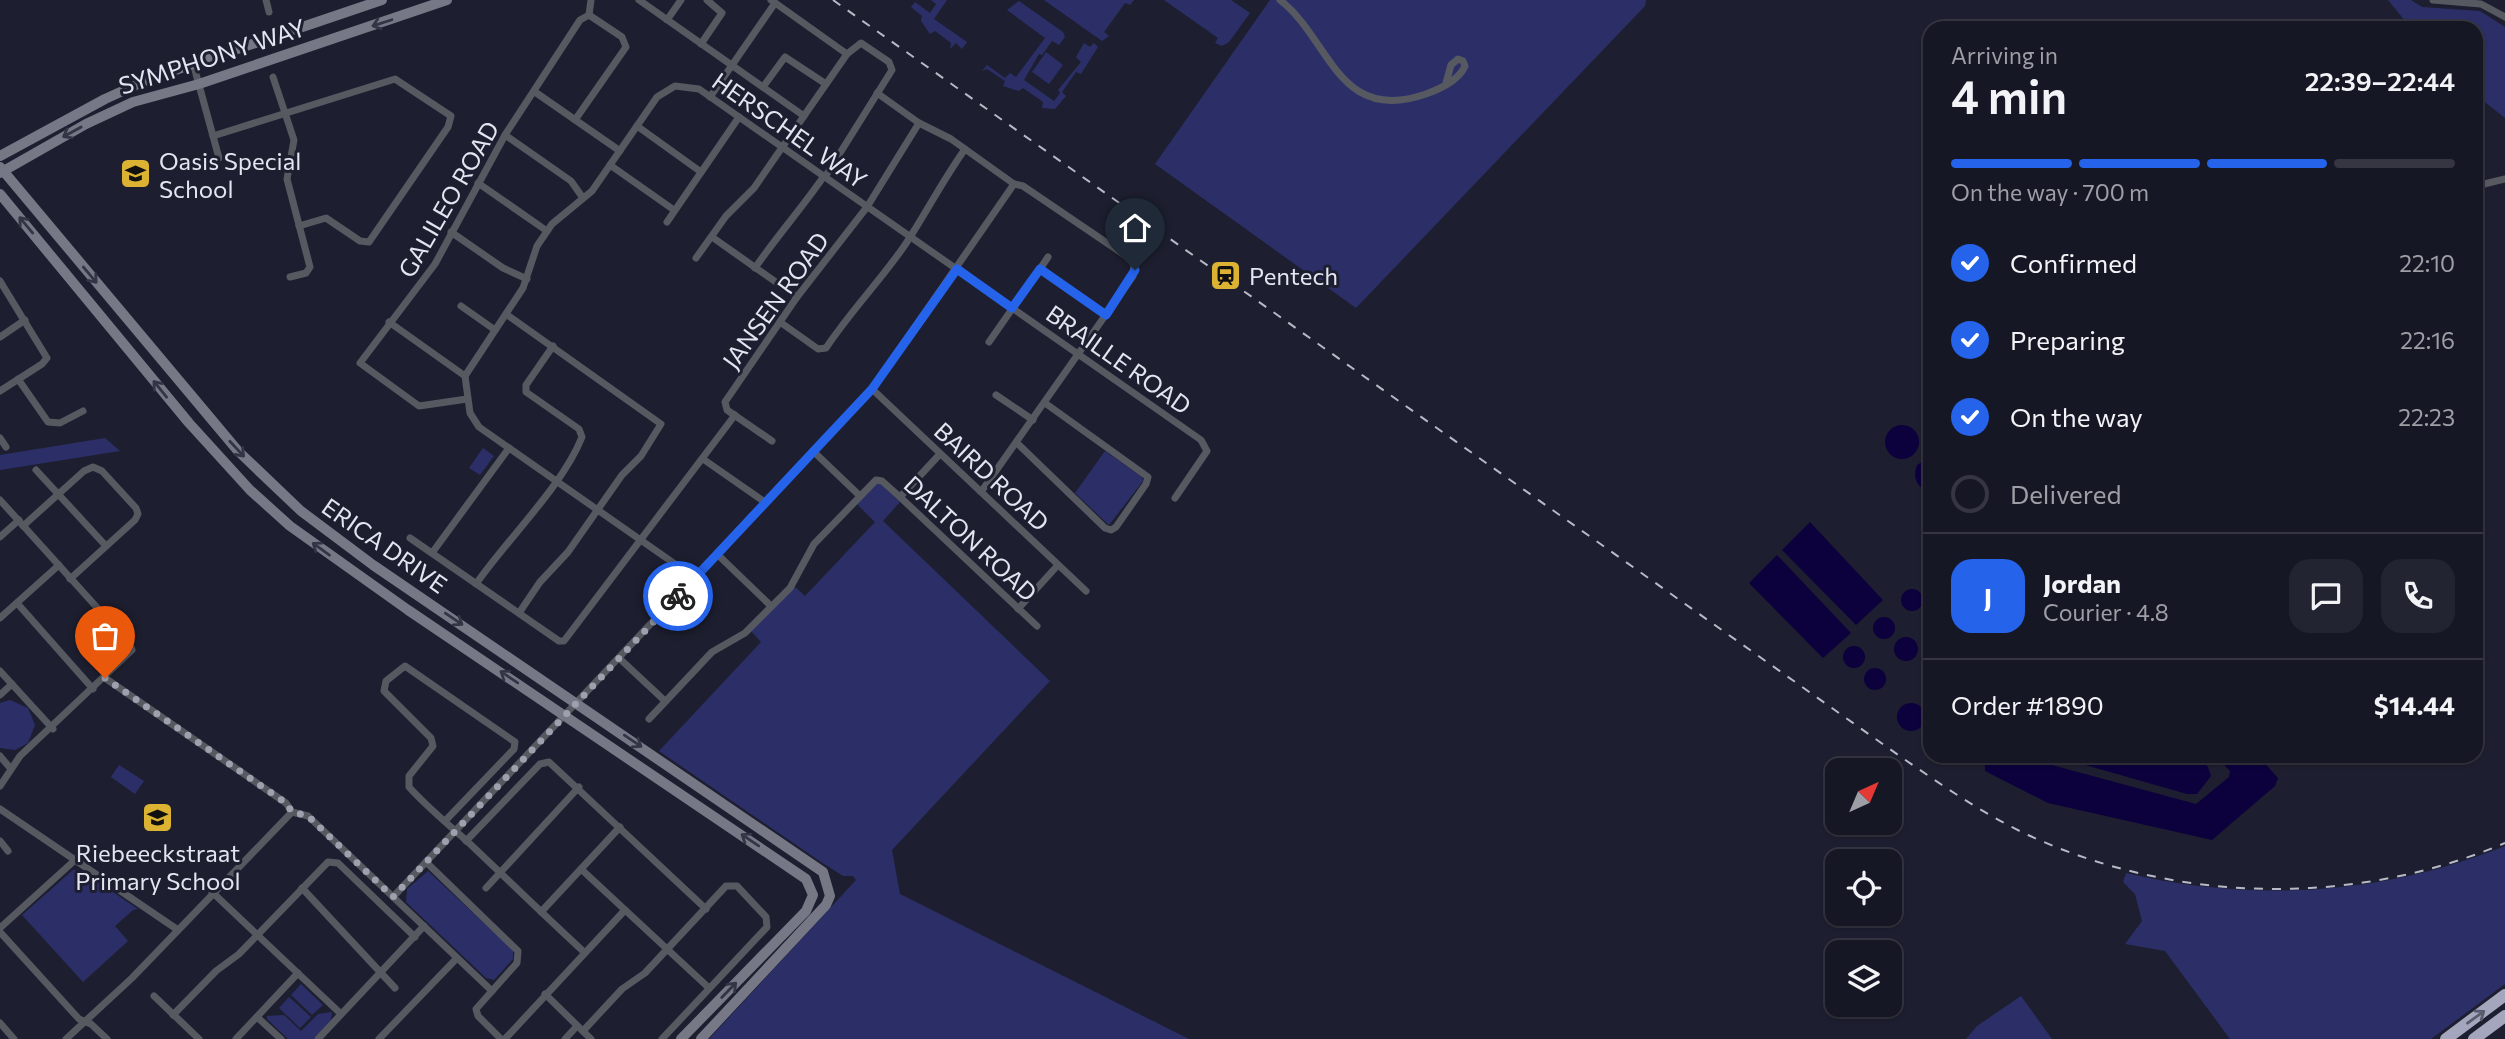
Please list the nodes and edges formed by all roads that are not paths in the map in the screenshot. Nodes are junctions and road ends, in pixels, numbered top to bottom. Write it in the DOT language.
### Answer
graph roads {
  1 [pos="266,0"];
  2 [pos="447,0"];
  3 [pos="591,0"];
  4 [pos="639,0"];
  5 [pos="681,0"];
  6 [pos="707,0"];
  7 [pos="1280,0"];
  8 [pos="2433,0"];
  9 [pos="379,1"];
  10 [pos="773,1"];
  11 [pos="269,12"];
  12 [pos="586,15"];
  13 [pos="2505,17"];
  14 [pos="667,20"];
  15 [pos="701,44"];
  16 [pos="847,54"];
  17 [pos="193,63"];
  18 [pos="732,65"];
  19 [pos="274,77"];
  20 [pos="1446,83"];
  21 [pos="199,84"];
  22 [pos="826,84"];
  23 [pos="763,87"];
  24 [pos="534,92"];
  25 [pos="877,93"];
  26 [pos="710,97"];
  27 [pos="285,113"];
  28 [pos="804,116"];
  29 [pos="739,117"];
  30 [pos="575,120"];
  31 [pos="919,123"];
  32 [pos="637,126"];
  33 [pos="505,135"];
  34 [pos="213,136"];
  35 [pos="783,148"];
  36 [pos="964,149"];
  37 [pos="620,151"];
  38 [pos="0,156"];
  39 [pos="219,158"];
  40 [pos="610,165"];
  41 [pos="1,171"];
  42 [pos="701,172"];
  43 [pos="824,177"];
  44 [pos="2505,179"];
  45 [pos="478,183"];
  46 [pos="1014,184"];
  47 [pos="2483,184"];
  48 [pos="0,194"];
  49 [pos="583,198"];
  50 [pos="867,206"];
  51 [pos="674,209"];
  52 [pos="667,222"];
  53 [pos="299,226"];
  54 [pos="547,231"];
  55 [pos="451,232"];
  56 [pos="712,237"];
  57 [pos="910,237"];
  58 [pos="1048,257"];
  59 [pos="696,258"];
  60 [pos="755,268"];
  61 [pos="957,269"];
  62 [pos="1040,269"];
  63 [pos="290,277"];
  64 [pos="527,279"];
  65 [pos="0,281"];
  66 [pos="797,297"];
  67 [pos="461,306"];
  68 [pos="1012,308"];
  69 [pos="506,314"];
  70 [pos="1106,315"];
  71 [pos="25,320"];
  72 [pos="389,322"];
  73 [pos="780,322"];
  74 [pos="495,330"];
  75 [pos="0,337"];
  76 [pos="989,342"];
  77 [pos="553,346"];
  78 [pos="1079,354"];
  79 [pos="465,376"];
  80 [pos="18,379"];
  81 [pos="872,389"];
  82 [pos="0,391"];
  83 [pos="996,395"];
  84 [pos="467,398"];
  85 [pos="1045,403"];
  86 [pos="83,411"];
  87 [pos="735,415"];
  88 [pos="1033,420"];
  89 [pos="0,438"];
  90 [pos="772,441"];
  91 [pos="1017,443"];
  92 [pos="6,447"];
  93 [pos="509,448"];
  94 [pos="814,452"];
  95 [pos="940,454"];
  96 [pos="703,459"];
  97 [pos="36,470"];
  98 [pos="555,480"];
  99 [pos="981,492"];
  100 [pos="58,494"];
  101 [pos="860,496"];
  102 [pos="900,496"];
  103 [pos="1175,498"];
  104 [pos="0,500"];
  105 [pos="766,503"];
  106 [pos="598,510"];
  107 [pos="21,523"];
  108 [pos="0,537"];
  109 [pos="410,538"];
  110 [pos="641,540"];
  111 [pos="106,546"];
  112 [pos="432,553"];
  113 [pos="717,554"];
  114 [pos="59,565"];
  115 [pos="1058,565"];
  116 [pos="695,578"];
  117 [pos="70,579"];
  118 [pos="476,584"];
  119 [pos="1086,592"];
  120 [pos="17,603"];
  121 [pos="771,606"];
  122 [pos="1018,609"];
  123 [pos="519,613"];
  124 [pos="0,618"];
  125 [pos="1037,626"];
  126 [pos="619,658"];
  127 [pos="0,671"];
  128 [pos="105,678"];
  129 [pos="12,684"];
  130 [pos="93,688"];
  131 [pos="0,695"];
  132 [pos="665,701"];
  133 [pos="576,703"];
  134 [pos="566,715"];
  135 [pos="649,719"];
  136 [pos="52,729"];
  137 [pos="0,756"];
  138 [pos="11,769"];
  139 [pos="0,786"];
  140 [pos="579,787"];
  141 [pos="0,809"];
  142 [pos="292,812"];
  143 [pos="445,821"];
  144 [pos="621,827"];
  145 [pos="456,831"];
  146 [pos="0,841"];
  147 [pos="466,841"];
  148 [pos="8,851"];
  149 [pos="75,860"];
  150 [pos="426,862"];
  151 [pos="582,869"];
  152 [pos="500,873"];
  153 [pos="302,888"];
  154 [pos="486,888"];
  155 [pos="212,892"];
  156 [pos="393,897"];
  157 [pos="706,909"];
  158 [pos="625,910"];
  159 [pos="541,912"];
  160 [pos="424,926"];
  161 [pos="177,930"];
  162 [pos="1,934"];
  163 [pos="257,934"];
  164 [pos="415,937"];
  165 [pos="667,949"];
  166 [pos="584,952"];
  167 [pos="457,958"];
  168 [pos="380,973"];
  169 [pos="298,974"];
  170 [pos="395,988"];
  171 [pos="709,988"];
  172 [pos="492,991"];
  173 [pos="545,994"];
  174 [pos="2505,995"];
  175 [pos="154,996"];
  176 [pos="341,1014"];
  177 [pos="173,1015"];
  178 [pos="2505,1016"];
  179 [pos="257,1017"];
  180 [pos="85,1022"];
  181 [pos="0,1023"];
  182 [pos="580,1029"];
  183 [pos="14,1039"];
  184 [pos="66,1039"];
  185 [pos="107,1039"];
  186 [pos="198,1039"];
  187 [pos="236,1039"];
  188 [pos="281,1039"];
  189 [pos="318,1039"];
  190 [pos="379,1039"];
  191 [pos="503,1039"];
  192 [pos="565,1039"];
  193 [pos="591,1039"];
  194 [pos="662,1039"];
  195 [pos="681,1039"];
  196 [pos="701,1039"];
  197 [pos="2446,1039"];
  198 [pos="2473,1039"];
  1 -- 11 [label="street"];
  2 -- 21 [label="main road, SYMPHONY WAY, one-way"];
  3 -- 12 [label="street, GALILEO ROAD"];
  4 -- 14 [label="street"];
  5 -- 14 [label="street"];
  6 -- 15 [label="street"];
  7 -- 20 [label="street"];
  8 -- 13 [label="street"];
  9 -- 17 [label="main road, SYMPHONY WAY"];
  10 -- 16 [label="street"];
  10 -- 18 [label="street"];
  12 -- 24 [label="street, GALILEO ROAD"];
  12 -- 30 [label="street"];
  14 -- 15 [label="street"];
  15 -- 18 [label="street"];
  16 -- 22 [label="street"];
  16 -- 25 [label="street"];
  17 -- 21 [label="street"];
  17 -- 38 [label="main road, SYMPHONY WAY"];
  18 -- 23 [label="street"];
  18 -- 26 [label="street"];
  19 -- 27 [label="street"];
  21 -- 34 [label="street"];
  21 -- 41 [label="main road, SYMPHONY WAY, one-way"];
  22 -- 23 [label="street"];
  22 -- 28 [label="street"];
  23 -- 28 [label="street"];
  24 -- 30 [label="street"];
  24 -- 33 [label="street, GALILEO ROAD"];
  25 -- 31 [label="street"];
  25 -- 43 [label="street"];
  26 -- 29 [label="street, HERSCHEL WAY"];
  26 -- 32 [label="street, HERSCHEL WAY"];
  27 -- 34 [label="street"];
  27 -- 53 [label="street"];
  27 -- 53 [label="street"];
  28 -- 35 [label="street"];
  29 -- 35 [label="street, HERSCHEL WAY"];
  29 -- 42 [label="street"];
  30 -- 37 [label="street"];
  31 -- 36 [label="street"];
  31 -- 50 [label="street, JANSEN ROAD"];
  32 -- 37 [label="street, HERSCHEL WAY"];
  32 -- 42 [label="street"];
  33 -- 45 [label="street, GALILEO ROAD"];
  33 -- 49 [label="street"];
  34 -- 39 [label="street"];
  35 -- 43 [label="street, HERSCHEL WAY"];
  35 -- 56 [label="street"];
  36 -- 46 [label="street"];
  36 -- 57 [label="street"];
  37 -- 40 [label="street, HERSCHEL WAY"];
  40 -- 49 [label="street, HERSCHEL WAY"];
  40 -- 51 [label="street"];
  41 -- 133 [label="main road, ERICA DRIVE, one-way"];
  42 -- 51 [label="street"];
  43 -- 50 [label="street, HERSCHEL WAY"];
  43 -- 60 [label="street"];
  44 -- 47 [label="street"];
  45 -- 54 [label="street"];
  45 -- 55 [label="street, GALILEO ROAD"];
  46 -- 61 [label="street"];
  46 -- 70 [label="street"];
  134 -- 48 [label="main road, ERICA DRIVE, one-way"];
  49 -- 54 [label="street, HERSCHEL WAY"];
  50 -- 57 [label="street, HERSCHEL WAY"];
  50 -- 66 [label="street, JANSEN ROAD"];
  51 -- 52 [label="street"];
  53 -- 63 [label="street"];
  54 -- 64 [label="street, HERSCHEL WAY"];
  55 -- 64 [label="street"];
  55 -- 72 [label="street, GALILEO ROAD"];
  56 -- 59 [label="street"];
  56 -- 60 [label="street"];
  57 -- 61 [label="street, HERSCHEL WAY"];
  57 -- 73 [label="street"];
  58 -- 62 [label="street"];
  60 -- 66 [label="street"];
  61 -- 68 [label="street, BRAILLE ROAD"];
  61 -- 81 [label="street"];
  62 -- 68 [label="street"];
  62 -- 70 [label="street"];
  64 -- 69 [label="street, HERSCHEL WAY"];
  65 -- 71 [label="street"];
  66 -- 73 [label="street, JANSEN ROAD"];
  67 -- 74 [label="street"];
  68 -- 76 [label="street"];
  68 -- 78 [label="street, BRAILLE ROAD"];
  69 -- 74 [label="street, HERSCHEL WAY"];
  69 -- 77 [label="street"];
  70 -- 78 [label="street"];
  71 -- 75 [label="street"];
  71 -- 80 [label="street"];
  72 -- 79 [label="street"];
  72 -- 84 [label="street, GALILEO ROAD"];
  73 -- 87 [label="street, JANSEN ROAD"];
  74 -- 79 [label="street, HERSCHEL WAY"];
  77 -- 98 [label="street"];
  77 -- 106 [label="street"];
  78 -- 85 [label="street"];
  78 -- 103 [label="street, BRAILLE ROAD"];
  79 -- 84 [label="street"];
  80 -- 82 [label="street"];
  80 -- 86 [label="street"];
  81 -- 94 [label="street"];
  81 -- 95 [label="street, BAIRD ROAD"];
  83 -- 88 [label="street"];
  84 -- 93 [label="street"];
  85 -- 88 [label="street"];
  85 -- 91 [label="street"];
  87 -- 90 [label="street"];
  87 -- 96 [label="street"];
  88 -- 91 [label="street"];
  89 -- 92 [label="street"];
  91 -- 99 [label="street"];
  93 -- 98 [label="street"];
  93 -- 112 [label="street"];
  94 -- 101 [label="street"];
  94 -- 105 [label="street"];
  95 -- 99 [label="street, BAIRD ROAD"];
  95 -- 102 [label="street"];
  96 -- 105 [label="street"];
  96 -- 110 [label="street"];
  97 -- 100 [label="street"];
  98 -- 106 [label="street"];
  98 -- 118 [label="street"];
  99 -- 115 [label="street, BAIRD ROAD"];
  100 -- 107 [label="street"];
  100 -- 111 [label="street"];
  100 -- 111 [label="street"];
  101 -- 102 [label="street, DALTON ROAD"];
  101 -- 121 [label="street, DALTON ROAD"];
  102 -- 122 [label="street, DALTON ROAD"];
  104 -- 107 [label="street"];
  105 -- 113 [label="street"];
  106 -- 110 [label="street"];
  106 -- 123 [label="street"];
  107 -- 108 [label="street"];
  107 -- 114 [label="street"];
  109 -- 112 [label="street"];
  110 -- 116 [label="street"];
  110 -- 123 [label="street"];
  111 -- 117 [label="street"];
  112 -- 118 [label="street"];
  113 -- 116 [label="street"];
  113 -- 121 [label="street"];
  114 -- 117 [label="street"];
  114 -- 120 [label="street"];
  115 -- 119 [label="street, BAIRD ROAD"];
  115 -- 122 [label="street"];
  116 -- 126 [label="street"];
  117 -- 128 [label="street"];
  118 -- 123 [label="street"];
  120 -- 124 [label="street"];
  120 -- 130 [label="street"];
  121 -- 132 [label="street, DALTON ROAD"];
  122 -- 125 [label="street, DALTON ROAD"];
  126 -- 132 [label="street"];
  126 -- 133 [label="street"];
  127 -- 129 [label="street"];
  128 -- 130 [label="street"];
  128 -- 142 [label="street"];
  129 -- 131 [label="street"];
  129 -- 136 [label="street"];
  130 -- 136 [label="street"];
  132 -- 135 [label="street, DALTON ROAD"];
  133 -- 134 [label="street"];
  133 -- 196 [label="main road, ERICA DRIVE, one-way"];
  134 -- 145 [label="street"];
  195 -- 134 [label="main road, ERICA DRIVE, one-way"];
  136 -- 138 [label="street"];
  137 -- 138 [label="street"];
  138 -- 139 [label="street"];
  140 -- 144 [label="street"];
  140 -- 147 [label="street"];
  140 -- 152 [label="street"];
  141 -- 149 [label="street"];
  142 -- 155 [label="street"];
  142 -- 156 [label="street"];
  143 -- 143 [label="street"];
  143 -- 145 [label="street"];
  144 -- 151 [label="street"];
  144 -- 157 [label="street"];
  145 -- 147 [label="street"];
  145 -- 150 [label="street"];
  146 -- 148 [label="street"];
  147 -- 152 [label="street"];
  149 -- 161 [label="street"];
  149 -- 162 [label="street"];
  150 -- 156 [label="street"];
  150 -- 172 [label="street"];
  151 -- 158 [label="street"];
  151 -- 159 [label="street"];
  152 -- 154 [label="street"];
  152 -- 159 [label="street"];
  153 -- 163 [label="street"];
  153 -- 164 [label="street"];
  153 -- 168 [label="street"];
  155 -- 161 [label="street"];
  155 -- 163 [label="street"];
  156 -- 160 [label="street"];
  157 -- 165 [label="street"];
  157 -- 171 [label="street"];
  158 -- 165 [label="street"];
  158 -- 166 [label="street"];
  159 -- 166 [label="street"];
  160 -- 164 [label="street"];
  160 -- 167 [label="street"];
  161 -- 180 [label="street"];
  162 -- 180 [label="street"];
  163 -- 169 [label="street"];
  163 -- 177 [label="street"];
  164 -- 168 [label="street"];
  165 -- 171 [label="street"];
  165 -- 182 [label="street"];
  166 -- 173 [label="street"];
  167 -- 172 [label="street"];
  167 -- 190 [label="street"];
  168 -- 170 [label="street"];
  168 -- 176 [label="street"];
  169 -- 176 [label="street"];
  169 -- 179 [label="street"];
  171 -- 194 [label="street"];
  172 -- 191 [label="street"];
  173 -- 182 [label="street"];
  173 -- 191 [label="street"];
  197 -- 174 [label="highway, one-way"];
  175 -- 177 [label="street"];
  176 -- 189 [label="street"];
  177 -- 186 [label="street"];
  178 -- 198 [label="highway"];
  179 -- 187 [label="street"];
  179 -- 188 [label="street"];
  180 -- 184 [label="street"];
  180 -- 185 [label="street"];
  181 -- 183 [label="street"];
  182 -- 192 [label="street"];
  182 -- 193 [label="street"];
}
